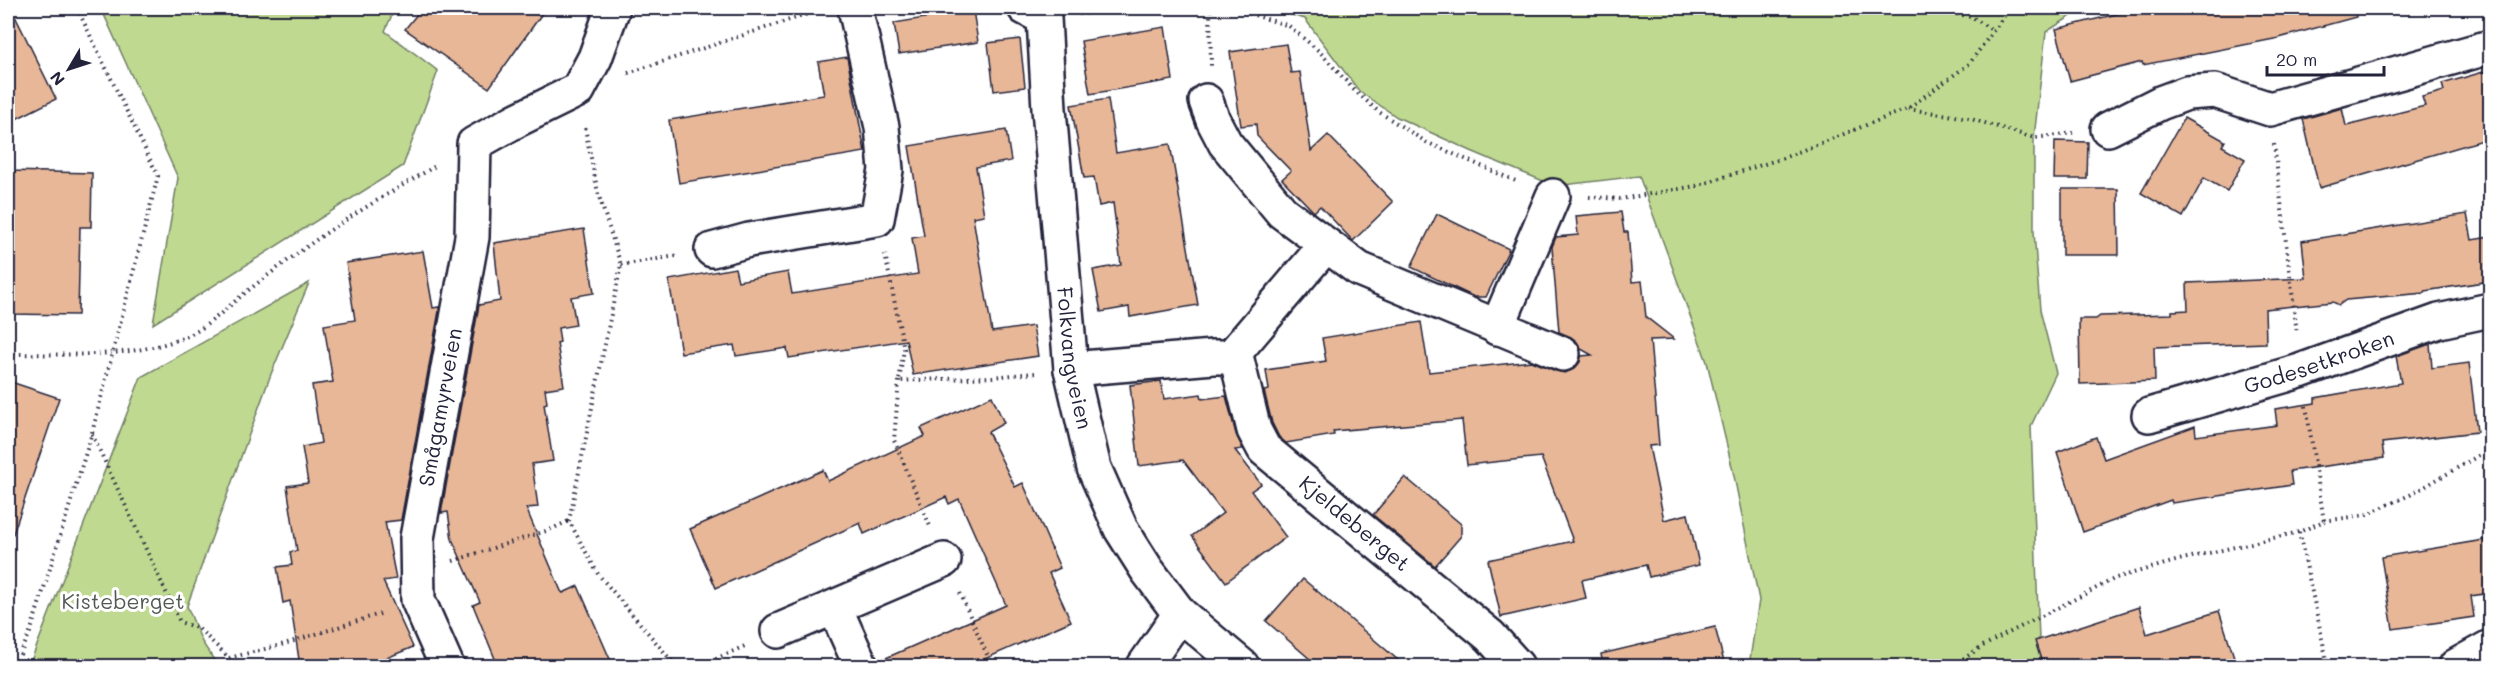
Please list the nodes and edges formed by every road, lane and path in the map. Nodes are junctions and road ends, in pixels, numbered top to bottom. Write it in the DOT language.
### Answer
graph roads {
  1 [pos="79,8"];
  2 [pos="613,8"];
  3 [pos="826,8"];
  4 [pos="855,8"];
  5 [pos="1142,8"];
  6 [pos="1199,8"];
  7 [pos="1216,8"];
  8 [pos="1232,8"];
  9 [pos="1927,8"];
  10 [pos="2010,8"];
  11 [pos="1210,10"];
  12 [pos="1035,13"];
  13 [pos="1992,30"];
  14 [pos="2490,47"];
  15 [pos="578,90"];
  16 [pos="1206,101"];
  17 [pos="1907,109"];
  18 [pos="2270,109"];
  19 [pos="2108,129"];
  20 [pos="474,144"];
  21 [pos="1553,196"];
  22 [pos="877,219"];
  23 [pos="1326,245"];
  24 [pos="712,250"];
  25 [pos="621,265"];
  26 [pos="2490,310"];
  27 [pos="1497,328"];
  28 [pos="111,353"];
  29 [pos="8,354"];
  30 [pos="1563,354"];
  31 [pos="1231,357"];
  32 [pos="1071,369"];
  33 [pos="2300,371"];
  34 [pos="2149,415"];
  35 [pos="92,433"];
  36 [pos="2490,449"];
  37 [pos="569,521"];
  38 [pos="2324,521"];
  39 [pos="2299,532"];
  40 [pos="944,560"];
  41 [pos="418,567"];
  42 [pos="418,600"];
  43 [pos="835,608"];
  44 [pos="1180,614"];
  45 [pos="778,631"];
  46 [pos="2490,647"];
  47 [pos="230,657"];
  48 [pos="15,666"];
  49 [pos="230,666"];
  50 [pos="447,666"];
  51 [pos="676,666"];
  52 [pos="699,666"];
  53 [pos="861,666"];
  54 [pos="1144,666"];
  55 [pos="1242,666"];
  56 [pos="1517,666"];
  57 [pos="1953,666"];
  58 [pos="2328,666"];
  59 [pos="2456,666"];
  1 -- 28 [label="path"];
  2 -- 15 [label="street"];
  3 -- 15 [label="path"];
  4 -- 22 [label="street"];
  5 -- 12 [label="path"];
  6 -- 11 [label="path"];
  7 -- 11 [label="path"];
  8 -- 21 [label="path"];
  9 -- 13 [label="path"];
  10 -- 13 [label="path"];
  11 -- 16 [label="path"];
  12 -- 32 [label="street, Folkvangveien"];
  13 -- 17 [label="path"];
  14 -- 18 [label="street"];
  15 -- 20 [label="street"];
  15 -- 25 [label="path"];
  16 -- 23 [label="street"];
  17 -- 19 [label="path"];
  17 -- 21 [label="path"];
  18 -- 19 [label="street"];
  18 -- 33 [label="path"];
  20 -- 28 [label="path"];
  20 -- 41 [label="street, Smågamyrveien"];
  21 -- 27 [label="street"];
  22 -- 24 [label="street"];
  22 -- 32 [label="path"];
  23 -- 27 [label="street"];
  23 -- 31 [label="street"];
  24 -- 25 [label="path"];
  25 -- 37 [label="path"];
  26 -- 33 [label="street, Godesetkroken"];
  27 -- 30 [label="street"];
  28 -- 29 [label="path"];
  28 -- 35 [label="path"];
  31 -- 32 [label="street"];
  31 -- 56 [label="street, Kjeldeberget"];
  32 -- 44 [label="street, Folkvangveien"];
  33 -- 34 [label="street, Godesetkroken"];
  33 -- 38 [label="path"];
  35 -- 47 [label="path"];
  35 -- 48 [label="path"];
  36 -- 38 [label="path"];
  37 -- 41 [label="path"];
  37 -- 51 [label="path"];
  38 -- 39 [label="path"];
  39 -- 57 [label="path"];
  39 -- 58 [label="path"];
  40 -- 43 [label="street"];
  41 -- 42 [label="street, Smågamyrveien"];
  42 -- 47 [label="path"];
  42 -- 50 [label="street, Smågamyrveien"];
  43 -- 45 [label="street"];
  43 -- 53 [label="street"];
  44 -- 54 [label="street"];
  44 -- 55 [label="street, Folkvangveien"];
  45 -- 52 [label="path"];
  46 -- 59 [label="street"];
  47 -- 49 [label="path"];
}
